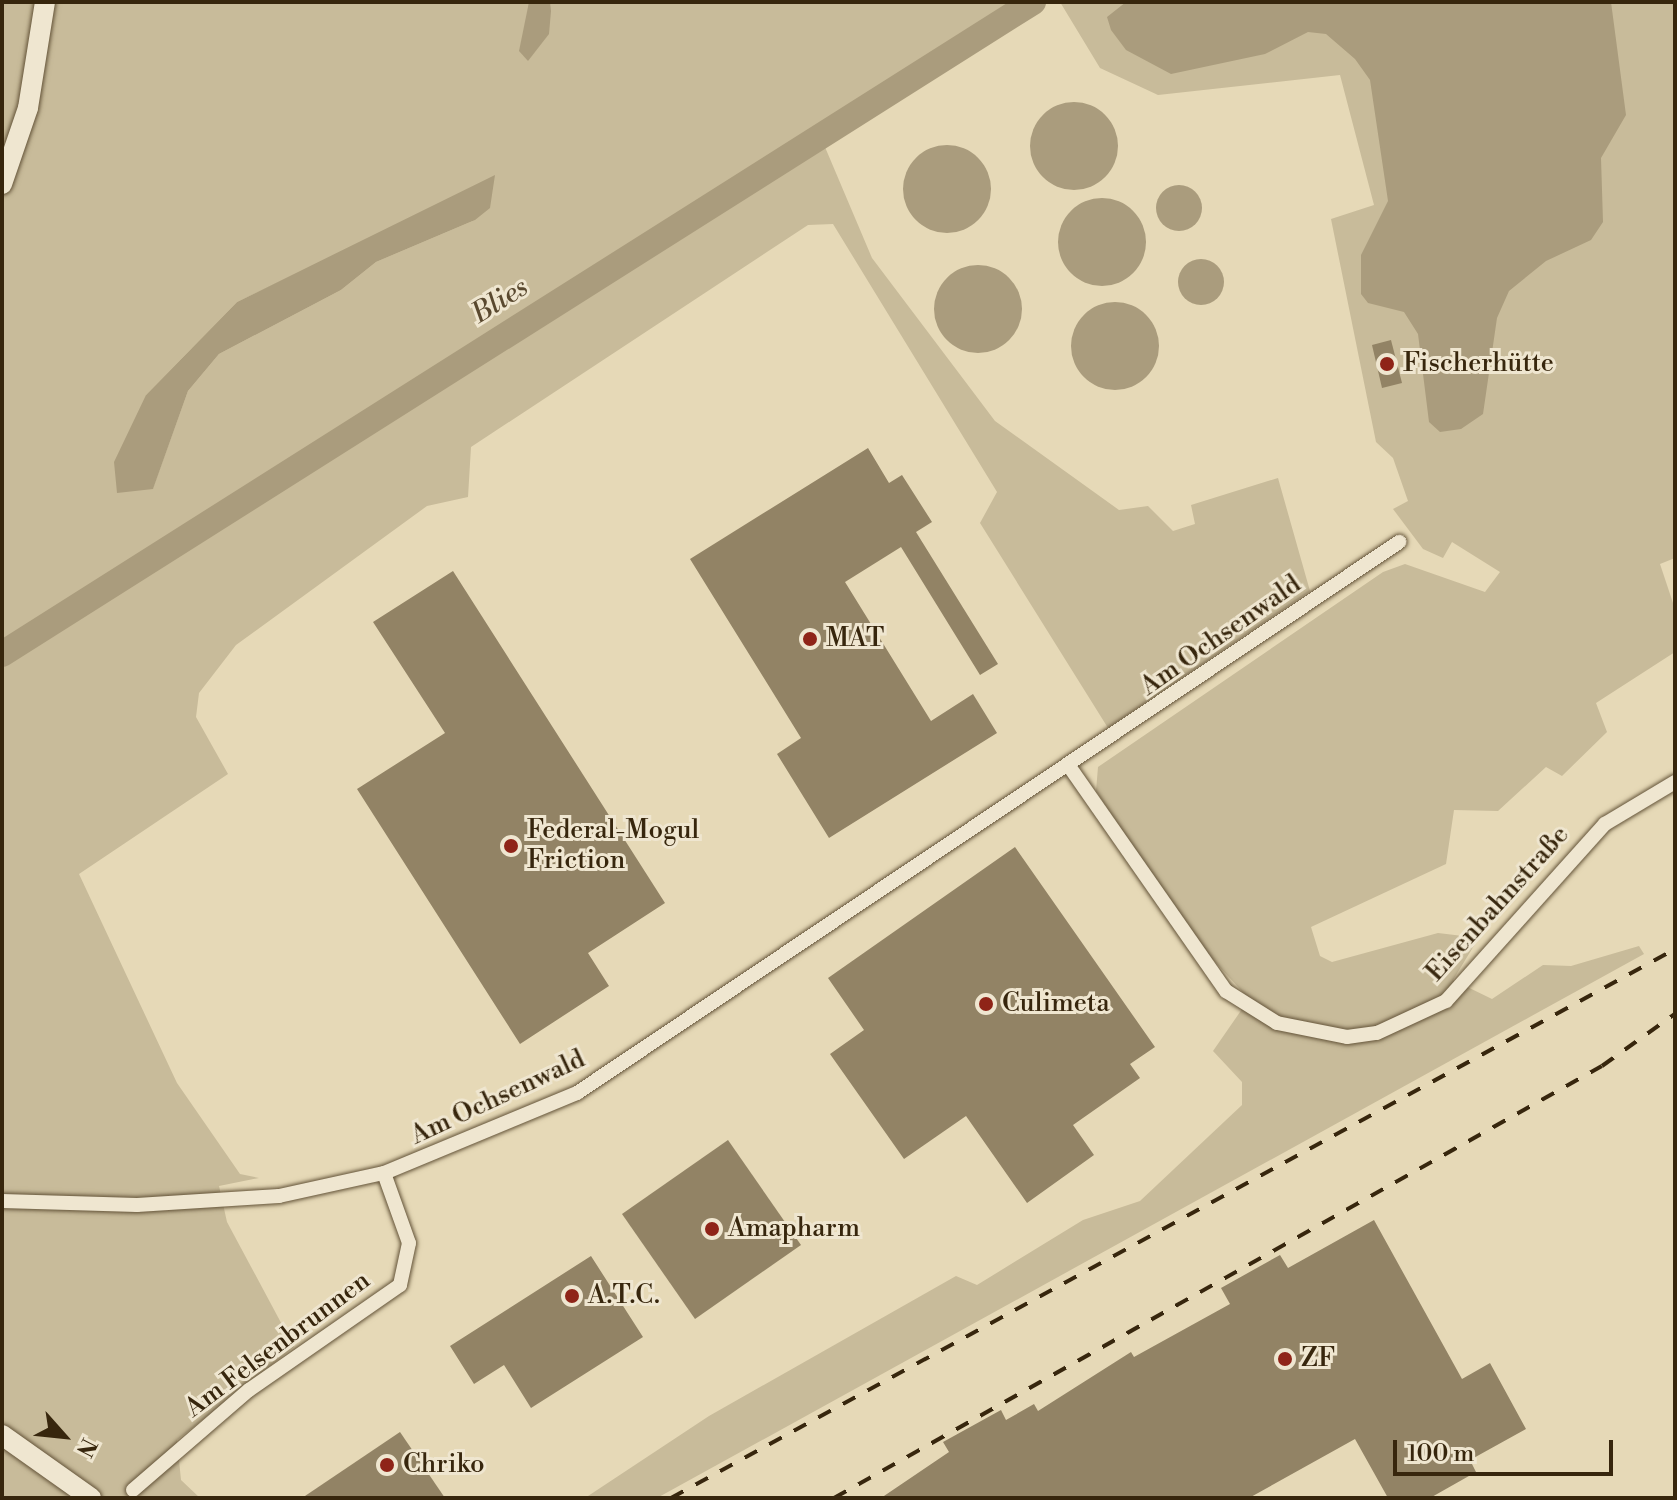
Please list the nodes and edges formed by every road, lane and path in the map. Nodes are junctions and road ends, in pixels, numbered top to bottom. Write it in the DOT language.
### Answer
graph roads {
  1 [pos="45,2"];
  2 [pos="2,184"];
  3 [pos="1399,542"];
  4 [pos="1071,769"];
  5 [pos="1675,782"];
  6 [pos="384,1173"];
  7 [pos="2,1201"];
  8 [pos="2,1435"];
  9 [pos="133,1490"];
  10 [pos="91,1498"];
  1 -- 2 [label="street"];
  3 -- 4 [label="street, Am Ochsenwald"];
  4 -- 5 [label="street, Eisenbahnstraße"];
  4 -- 6 [label="street, Am Ochsenwald"];
  6 -- 7 [label="street, Am Ochsenwald"];
  6 -- 9 [label="street, Am Felsenbrunnen"];
  8 -- 10 [label="street"];
}
